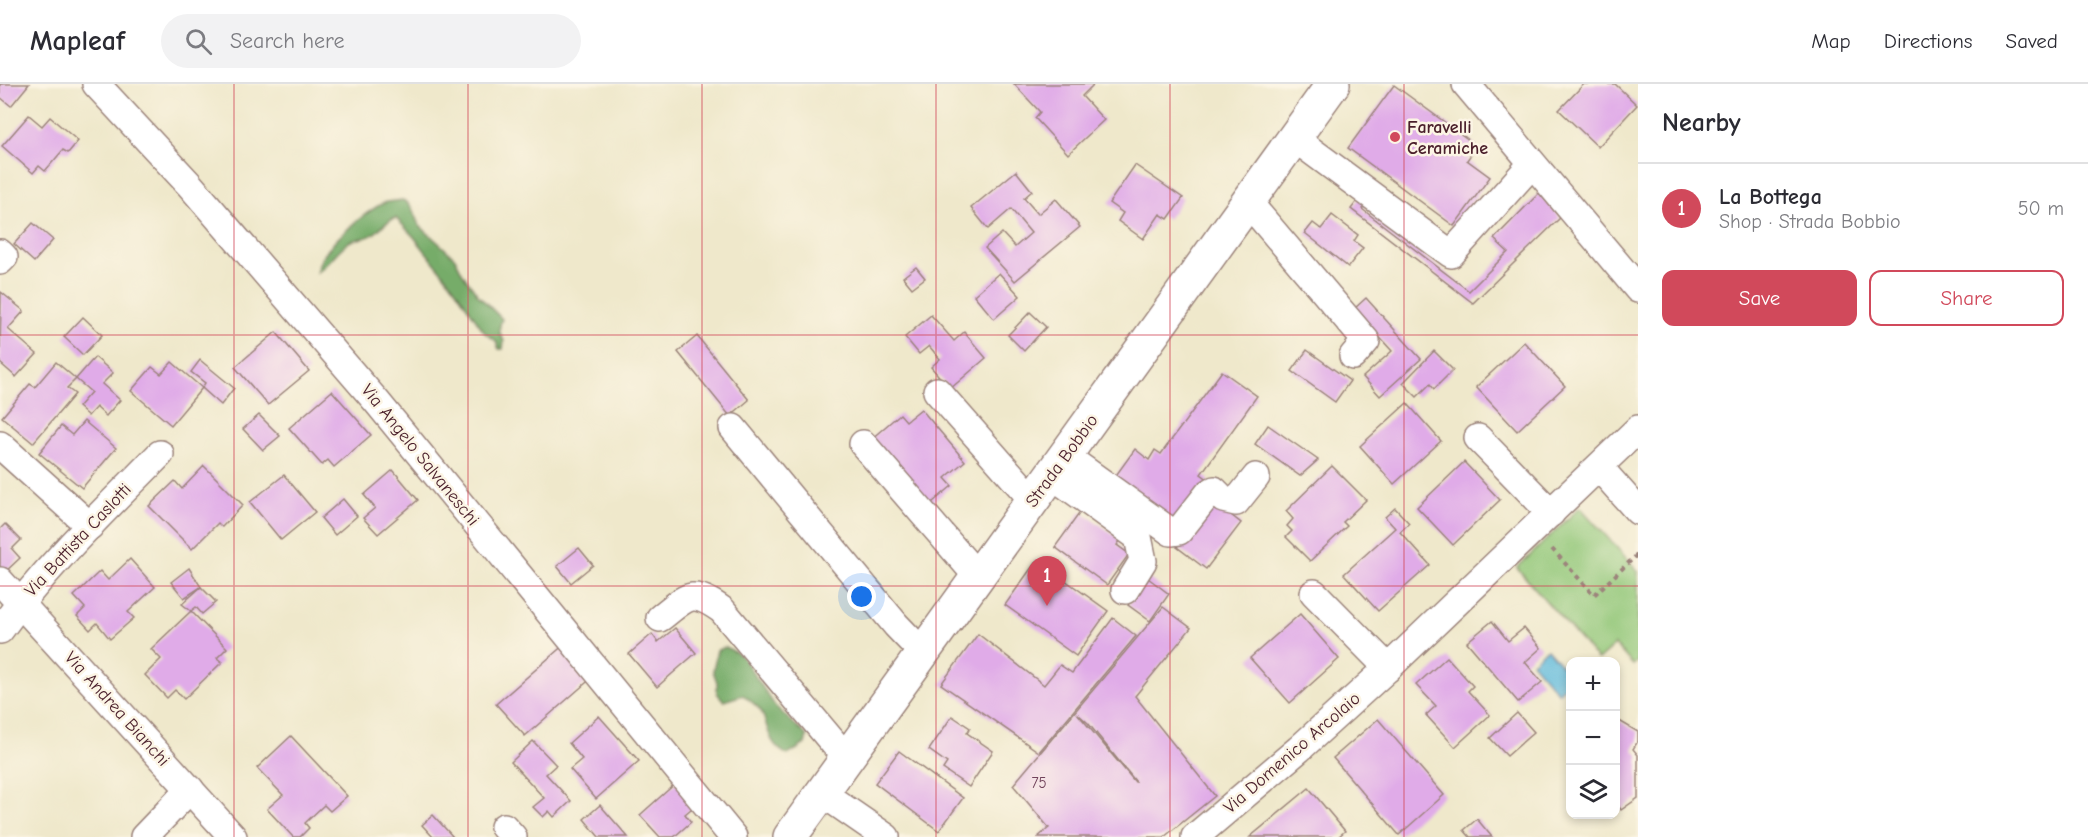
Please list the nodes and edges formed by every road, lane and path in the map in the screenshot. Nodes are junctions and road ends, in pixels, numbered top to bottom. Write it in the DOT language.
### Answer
graph roads {
  1 [pos="96,84"];
  2 [pos="1333,84"];
  3 [pos="1466,84"];
  4 [pos="1294,138"];
  5 [pos="1532,164"];
  6 [pos="1248,202"];
  7 [pos="0,253"];
  8 [pos="0,261"];
  9 [pos="1638,289"];
  10 [pos="1353,356"];
  11 [pos="937,391"];
  12 [pos="732,428"];
  13 [pos="1638,429"];
  14 [pos="1478,438"];
  15 [pos="863,444"];
  16 [pos="0,445"];
  17 [pos="160,454"];
  18 [pos="1599,467"];
  19 [pos="1050,477"];
  20 [pos="1256,477"];
  21 [pos="1638,511"];
  22 [pos="1542,521"];
  23 [pos="90,526"];
  24 [pos="1638,554"];
  25 [pos="978,578"];
  26 [pos="0,582"];
  27 [pos="1125,590"];
  28 [pos="1314,593"];
  29 [pos="20,602"];
  30 [pos="660,618"];
  31 [pos="0,630"];
  32 [pos="923,653"];
  33 [pos="1388,668"];
  34 [pos="846,759"];
  35 [pos="190,789"];
  36 [pos="822,793"];
  37 [pos="144,837"];
  38 [pos="233,837"];
  39 [pos="733,837"];
  40 [pos="790,837"];
  41 [pos="886,837"];
  42 [pos="1195,837"];
  1 -- 39 [label="street, Via Angelo Salvaneschi"];
  2 -- 4 [label="main road, Strada Bobbio"];
  3 -- 5 [label="street"];
  4 -- 5 [label="street"];
  4 -- 6 [label="main road, Strada Bobbio"];
  5 -- 9 [label="street"];
  6 -- 10 [label="street"];
  6 -- 19 [label="main road, Strada Bobbio"];
  7 -- 8 [label="street"];
  11 -- 19 [label="street"];
  12 -- 32 [label="street"];
  13 -- 18 [label="street, Via Domenico Arcolaio"];
  14 -- 22 [label="street"];
  15 -- 25 [label="street"];
  16 -- 23 [label="street"];
  17 -- 23 [label="street, Via Battista Caslotti"];
  18 -- 21 [label="street"];
  18 -- 22 [label="street, Via Domenico Arcolaio"];
  19 -- 20 [label="street"];
  19 -- 25 [label="main road, Strada Bobbio"];
  19 -- 27 [label="street"];
  22 -- 24 [label="path"];
  22 -- 33 [label="street, Via Domenico Arcolaio"];
  23 -- 29 [label="street, Via Battista Caslotti"];
  25 -- 32 [label="main road, Strada Bobbio"];
  26 -- 29 [label="street, Via Andrea Bianchi"];
  28 -- 33 [label="street"];
  29 -- 31 [label="street, Via Battista Caslotti"];
  29 -- 35 [label="street, Via Andrea Bianchi"];
  30 -- 34 [label="street"];
  32 -- 34 [label="main road, Strada Bobbio"];
  33 -- 42 [label="street, Via Domenico Arcolaio"];
  34 -- 36 [label="main road, Strada Bobbio"];
  35 -- 37 [label="street"];
  35 -- 38 [label="street, Via Andrea Bianchi"];
  36 -- 40 [label="main road, Strada Bobbio"];
  36 -- 41 [label="street"];
}
